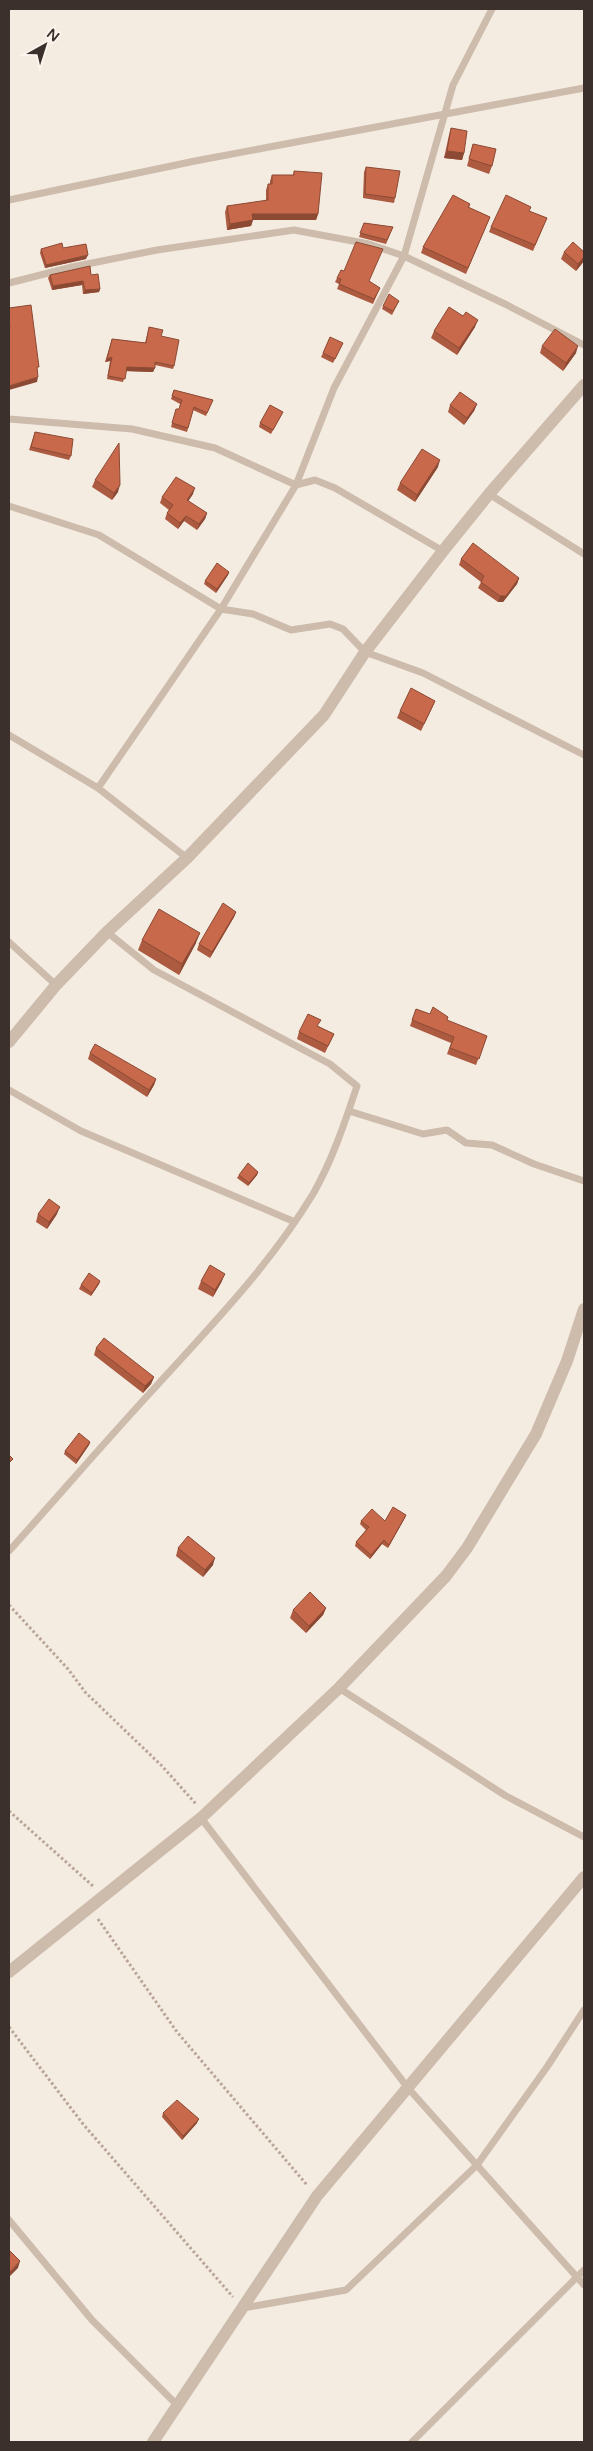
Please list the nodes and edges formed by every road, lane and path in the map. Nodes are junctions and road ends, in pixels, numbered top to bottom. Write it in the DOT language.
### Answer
graph roads {
  1 [pos="492,9"];
  2 [pos="584,88"];
  3 [pos="443,116"];
  4 [pos="9,200"];
  5 [pos="404,256"];
  6 [pos="9,283"];
  7 [pos="584,345"];
  8 [pos="584,385"];
  9 [pos="9,419"];
  10 [pos="296,485"];
  11 [pos="489,494"];
  12 [pos="9,506"];
  13 [pos="443,551"];
  14 [pos="584,554"];
  15 [pos="221,609"];
  16 [pos="365,652"];
  17 [pos="9,735"];
  18 [pos="584,755"];
  19 [pos="98,788"];
  20 [pos="187,858"];
  21 [pos="107,932"];
  22 [pos="9,942"];
  23 [pos="56,985"];
  24 [pos="9,1042"];
  25 [pos="9,1090"];
  26 [pos="349,1111"];
  27 [pos="584,1181"];
  28 [pos="294,1222"];
  29 [pos="584,1309"];
  30 [pos="9,1551"];
  31 [pos="9,1604"];
  32 [pos="339,1688"];
  33 [pos="9,1811"];
  34 [pos="203,1817"];
  35 [pos="584,1837"];
  36 [pos="584,1877"];
  37 [pos="102,1896"];
  38 [pos="89,1906"];
  39 [pos="9,1972"];
  40 [pos="584,2010"];
  41 [pos="9,2026"];
  42 [pos="408,2088"];
  43 [pos="477,2164"];
  44 [pos="317,2196"];
  45 [pos="9,2220"];
  46 [pos="584,2270"];
  47 [pos="578,2276"];
  48 [pos="584,2285"];
  49 [pos="243,2308"];
  50 [pos="178,2406"];
  51 [pos="153,2442"];
  52 [pos="412,2442"];
  1 -- 3 [label="lane"];
  2 -- 3 [label="lane"];
  3 -- 4 [label="lane"];
  3 -- 5 [label="lane"];
  5 -- 6 [label="lane"];
  5 -- 7 [label="lane"];
  5 -- 10 [label="lane"];
  8 -- 11 [label="street"];
  9 -- 10 [label="lane"];
  10 -- 13 [label="lane"];
  10 -- 15 [label="lane"];
  11 -- 13 [label="street"];
  11 -- 14 [label="lane"];
  12 -- 15 [label="lane"];
  13 -- 16 [label="street"];
  15 -- 16 [label="lane"];
  15 -- 19 [label="lane"];
  16 -- 18 [label="lane"];
  16 -- 20 [label="street"];
  17 -- 19 [label="lane"];
  19 -- 20 [label="lane"];
  20 -- 21 [label="street"];
  21 -- 23 [label="street"];
  21 -- 26 [label="lane"];
  22 -- 23 [label="lane"];
  23 -- 24 [label="street"];
  25 -- 28 [label="lane"];
  26 -- 27 [label="lane"];
  26 -- 28 [label="lane"];
  28 -- 30 [label="lane"];
  29 -- 32 [label="street"];
  31 -- 34 [label="path"];
  32 -- 34 [label="street"];
  32 -- 35 [label="lane"];
  33 -- 37 [label="path"];
  34 -- 37 [label="street"];
  34 -- 42 [label="lane"];
  36 -- 42 [label="street"];
  37 -- 38 [label="street"];
  38 -- 39 [label="street"];
  38 -- 44 [label="path"];
  40 -- 43 [label="lane"];
  41 -- 49 [label="path"];
  42 -- 43 [label="lane"];
  42 -- 44 [label="street"];
  43 -- 47 [label="lane"];
  43 -- 49 [label="lane"];
  44 -- 49 [label="street"];
  45 -- 50 [label="lane"];
  46 -- 47 [label="lane"];
  47 -- 48 [label="lane"];
  47 -- 52 [label="lane"];
  49 -- 50 [label="street"];
  50 -- 51 [label="street"];
}
